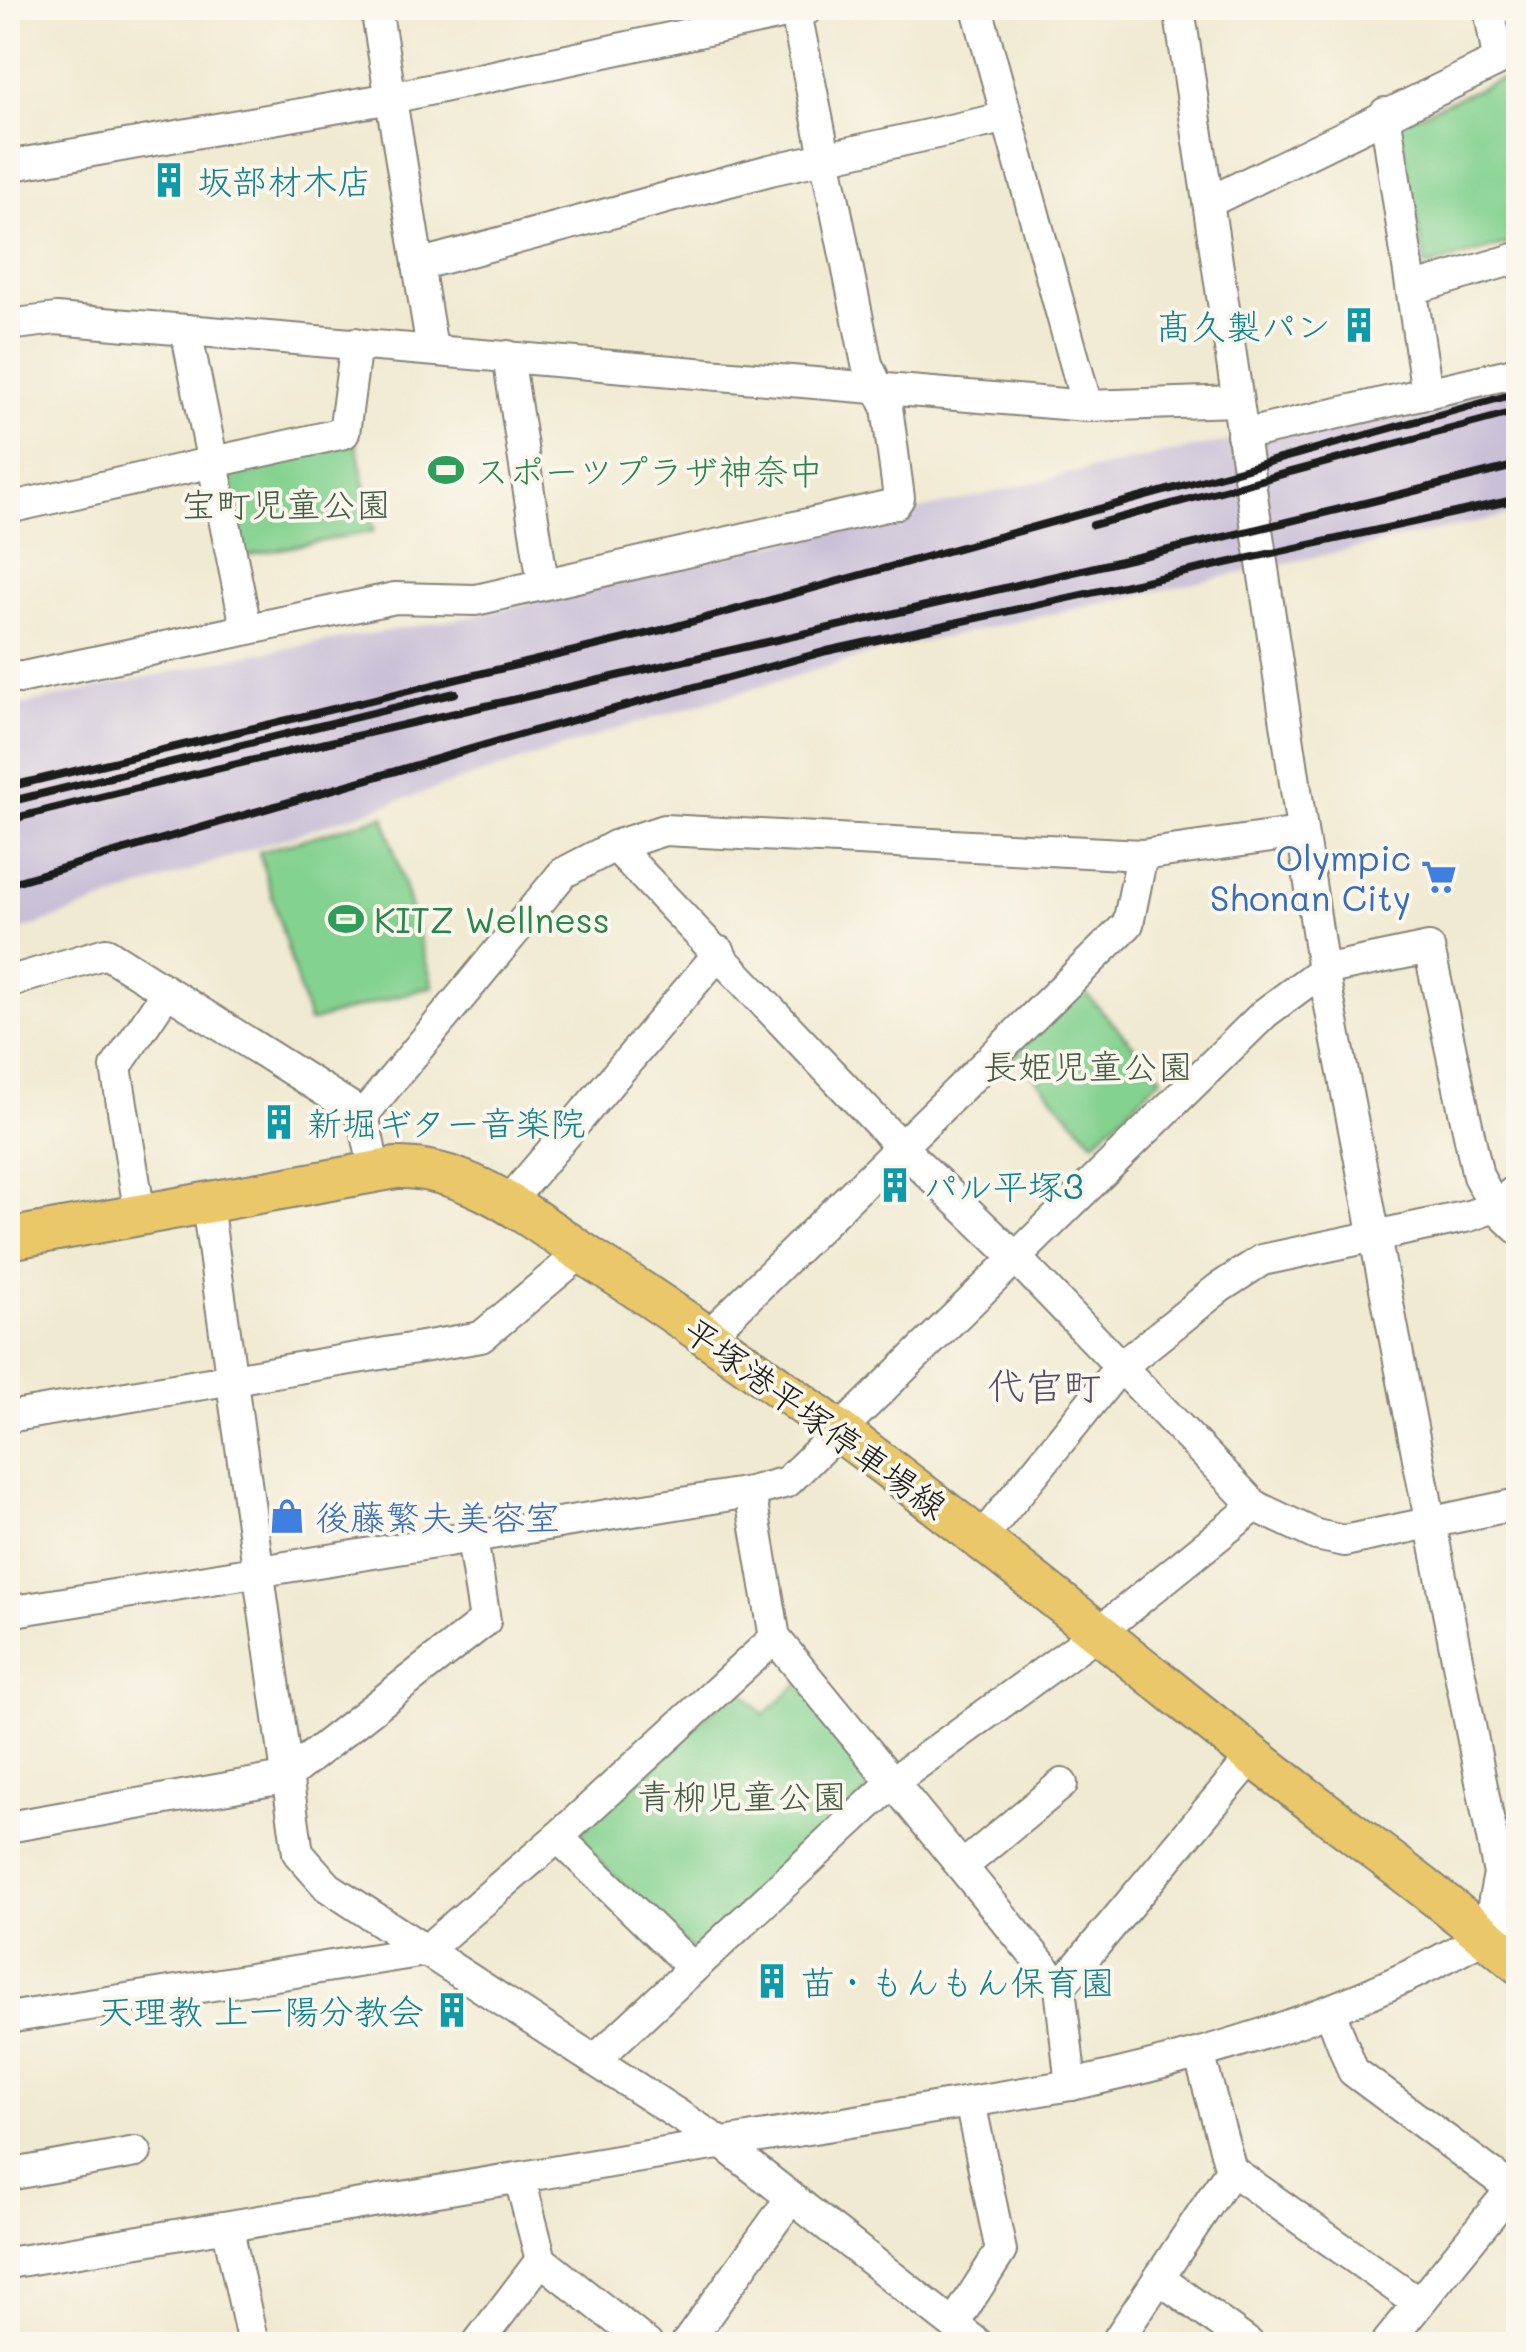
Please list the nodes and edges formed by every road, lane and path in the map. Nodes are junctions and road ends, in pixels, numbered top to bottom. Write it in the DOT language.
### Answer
graph roads {
  1 [pos="376,8"];
  2 [pos="800,8"];
  3 [pos="977,8"];
  4 [pos="1180,8"];
  5 [pos="1489,8"];
  6 [pos="1508,54"];
  7 [pos="391,98"];
  8 [pos="1385,113"];
  9 [pos="1004,118"];
  10 [pos="826,157"];
  11 [pos="8,166"];
  12 [pos="1211,202"];
  13 [pos="1518,258"];
  14 [pos="418,265"];
  15 [pos="1412,289"];
  16 [pos="8,325"];
  17 [pos="186,330"];
  18 [pos="356,343"];
  19 [pos="432,349"];
  20 [pos="508,356"];
  21 [pos="1518,372"];
  22 [pos="875,386"];
  23 [pos="1428,392"];
  24 [pos="1237,401"];
  25 [pos="1087,406"];
  26 [pos="1242,434"];
  27 [pos="211,460"];
  28 [pos="8,508"];
  29 [pos="544,583"];
  30 [pos="246,627"];
  31 [pos="8,674"];
  32 [pos="1300,833"];
  33 [pos="615,846"];
  34 [pos="1142,855"];
  35 [pos="720,952"];
  36 [pos="1323,970"];
  37 [pos="8,982"];
  38 [pos="166,993"];
  39 [pos="363,1115"];
  40 [pos="903,1149"];
  41 [pos="375,1172"];
  42 [pos="1507,1197"];
  43 [pos="207,1204"];
  44 [pos="507,1204"];
  45 [pos="140,1216"];
  46 [pos="1518,1229"];
  47 [pos="1375,1234"];
  48 [pos="8,1239"];
  49 [pos="582,1253"];
  50 [pos="1014,1256"];
  51 [pos="709,1335"];
  52 [pos="1120,1368"];
  53 [pos="230,1381"];
  54 [pos="8,1417"];
  55 [pos="842,1430"];
  56 [pos="750,1492"];
  57 [pos="1518,1504"];
  58 [pos="1255,1506"];
  59 [pos="1432,1521"];
  60 [pos="472,1538"];
  61 [pos="980,1540"];
  62 [pos="257,1574"];
  63 [pos="8,1612"];
  64 [pos="1099,1632"];
  65 [pos="775,1638"];
  66 [pos="1253,1756"];
  67 [pos="284,1778"];
  68 [pos="894,1781"];
  69 [pos="1062,1784"];
  70 [pos="8,1827"];
  71 [pos="558,1836"];
  72 [pos="962,1866"];
  73 [pos="1503,1925"];
  74 [pos="425,1951"];
  75 [pos="1518,1963"];
  76 [pos="693,1968"];
  77 [pos="1060,1987"];
  78 [pos="1330,2014"];
  79 [pos="8,2018"];
  80 [pos="1200,2057"];
  81 [pos="597,2058"];
  82 [pos="1071,2085"];
  83 [pos="970,2102"];
  84 [pos="723,2144"];
  85 [pos="136,2152"];
  86 [pos="1231,2170"];
  87 [pos="8,2174"];
  88 [pos="520,2178"];
  89 [pos="1515,2185"];
  90 [pos="791,2198"];
  91 [pos="228,2228"];
  92 [pos="540,2260"];
  93 [pos="8,2263"];
  94 [pos="1160,2278"];
  95 [pos="1417,2302"];
  96 [pos="954,2324"];
  97 [pos="253,2344"];
  98 [pos="477,2344"];
  99 [pos="647,2344"];
  100 [pos="686,2344"];
  101 [pos="978,2344"];
  102 [pos="1115,2344"];
  103 [pos="1249,2344"];
  104 [pos="1386,2344"];
  1 -- 7 [label="street"];
  2 -- 7 [label="street"];
  2 -- 10 [label="street"];
  3 -- 9 [label="street"];
  4 -- 12 [label="street"];
  5 -- 6 [label="street"];
  6 -- 8 [label="street"];
  7 -- 11 [label="street"];
  7 -- 14 [label="street"];
  8 -- 12 [label="street"];
  8 -- 15 [label="street"];
  9 -- 10 [label="street"];
  9 -- 25 [label="street"];
  10 -- 14 [label="street"];
  10 -- 22 [label="street"];
  12 -- 24 [label="street"];
  13 -- 15 [label="street"];
  14 -- 19 [label="street"];
  15 -- 23 [label="street"];
  16 -- 17 [label="street"];
  17 -- 18 [label="street"];
  17 -- 27 [label="street"];
  18 -- 19 [label="street"];
  18 -- 27 [label="street"];
  19 -- 20 [label="street"];
  20 -- 22 [label="street"];
  20 -- 29 [label="street"];
  21 -- 23 [label="street"];
  22 -- 25 [label="street"];
  22 -- 29 [label="street"];
  23 -- 26 [label="street"];
  24 -- 25 [label="street"];
  24 -- 26 [label="street"];
  26 -- 32 [label="street"];
  27 -- 28 [label="street"];
  27 -- 30 [label="street"];
  29 -- 30 [label="street"];
  30 -- 31 [label="street"];
  32 -- 34 [label="street"];
  32 -- 36 [label="street"];
  33 -- 34 [label="street"];
  33 -- 35 [label="street"];
  33 -- 39 [label="street"];
  34 -- 40 [label="street"];
  35 -- 40 [label="street"];
  35 -- 44 [label="street"];
  36 -- 42 [label="street"];
  36 -- 47 [label="street"];
  36 -- 50 [label="street"];
  37 -- 38 [label="street"];
  38 -- 39 [label="street"];
  38 -- 45 [label="street"];
  39 -- 41 [label="street"];
  40 -- 50 [label="street"];
  40 -- 51 [label="street"];
  41 -- 43 [label="main road, 平塚港平塚停車場線"];
  41 -- 44 [label="main road, 平塚港平塚停車場線"];
  42 -- 46 [label="street"];
  42 -- 47 [label="street"];
  43 -- 45 [label="main road, 平塚港平塚停車場線"];
  43 -- 53 [label="street"];
  44 -- 49 [label="main road, 平塚港平塚停車場線"];
  45 -- 48 [label="main road, 平塚港平塚停車場線"];
  47 -- 52 [label="street"];
  47 -- 59 [label="street"];
  49 -- 51 [label="main road, 平塚港平塚停車場線"];
  49 -- 53 [label="street"];
  50 -- 52 [label="street"];
  50 -- 55 [label="street"];
  51 -- 55 [label="main road, 平塚港平塚停車場線"];
  52 -- 58 [label="street"];
  52 -- 61 [label="street"];
  53 -- 54 [label="street"];
  53 -- 62 [label="street"];
  55 -- 56 [label="street"];
  55 -- 61 [label="main road, 平塚港平塚停車場線"];
  56 -- 60 [label="street"];
  56 -- 65 [label="street"];
  57 -- 59 [label="street"];
  58 -- 59 [label="street"];
  58 -- 64 [label="street"];
  59 -- 73 [label="street"];
  60 -- 62 [label="street"];
  60 -- 67 [label="street"];
  61 -- 64 [label="main road, 平塚港平塚停車場線"];
  62 -- 63 [label="street"];
  62 -- 67 [label="street"];
  64 -- 66 [label="main road, 平塚港平塚停車場線"];
  64 -- 68 [label="street"];
  65 -- 68 [label="street"];
  65 -- 71 [label="street"];
  66 -- 73 [label="main road, 平塚港平塚停車場線"];
  66 -- 77 [label="street"];
  67 -- 70 [label="street"];
  67 -- 74 [label="street"];
  68 -- 72 [label="street"];
  68 -- 76 [label="street"];
  69 -- 72 [label="street"];
  71 -- 74 [label="street"];
  71 -- 76 [label="street"];
  72 -- 77 [label="street"];
  73 -- 75 [label="main road, 平塚港平塚停車場線"];
  73 -- 78 [label="street"];
  74 -- 79 [label="street"];
  74 -- 81 [label="street"];
  76 -- 81 [label="street"];
  77 -- 82 [label="street"];
  78 -- 80 [label="street"];
  78 -- 89 [label="street"];
  80 -- 82 [label="street"];
  80 -- 86 [label="street"];
  81 -- 84 [label="street"];
  82 -- 83 [label="street"];
  83 -- 84 [label="street"];
  83 -- 96 [label="street"];
  84 -- 88 [label="street"];
  84 -- 90 [label="street"];
  85 -- 87 [label="street"];
  86 -- 94 [label="street"];
  86 -- 95 [label="street"];
  88 -- 91 [label="street"];
  88 -- 92 [label="street"];
  89 -- 95 [label="street"];
  90 -- 96 [label="street"];
  90 -- 100 [label="street"];
  91 -- 93 [label="street"];
  91 -- 97 [label="street"];
  92 -- 98 [label="street"];
  92 -- 99 [label="street"];
  94 -- 102 [label="street"];
  94 -- 103 [label="street"];
  95 -- 104 [label="street"];
  96 -- 101 [label="street"];
}
